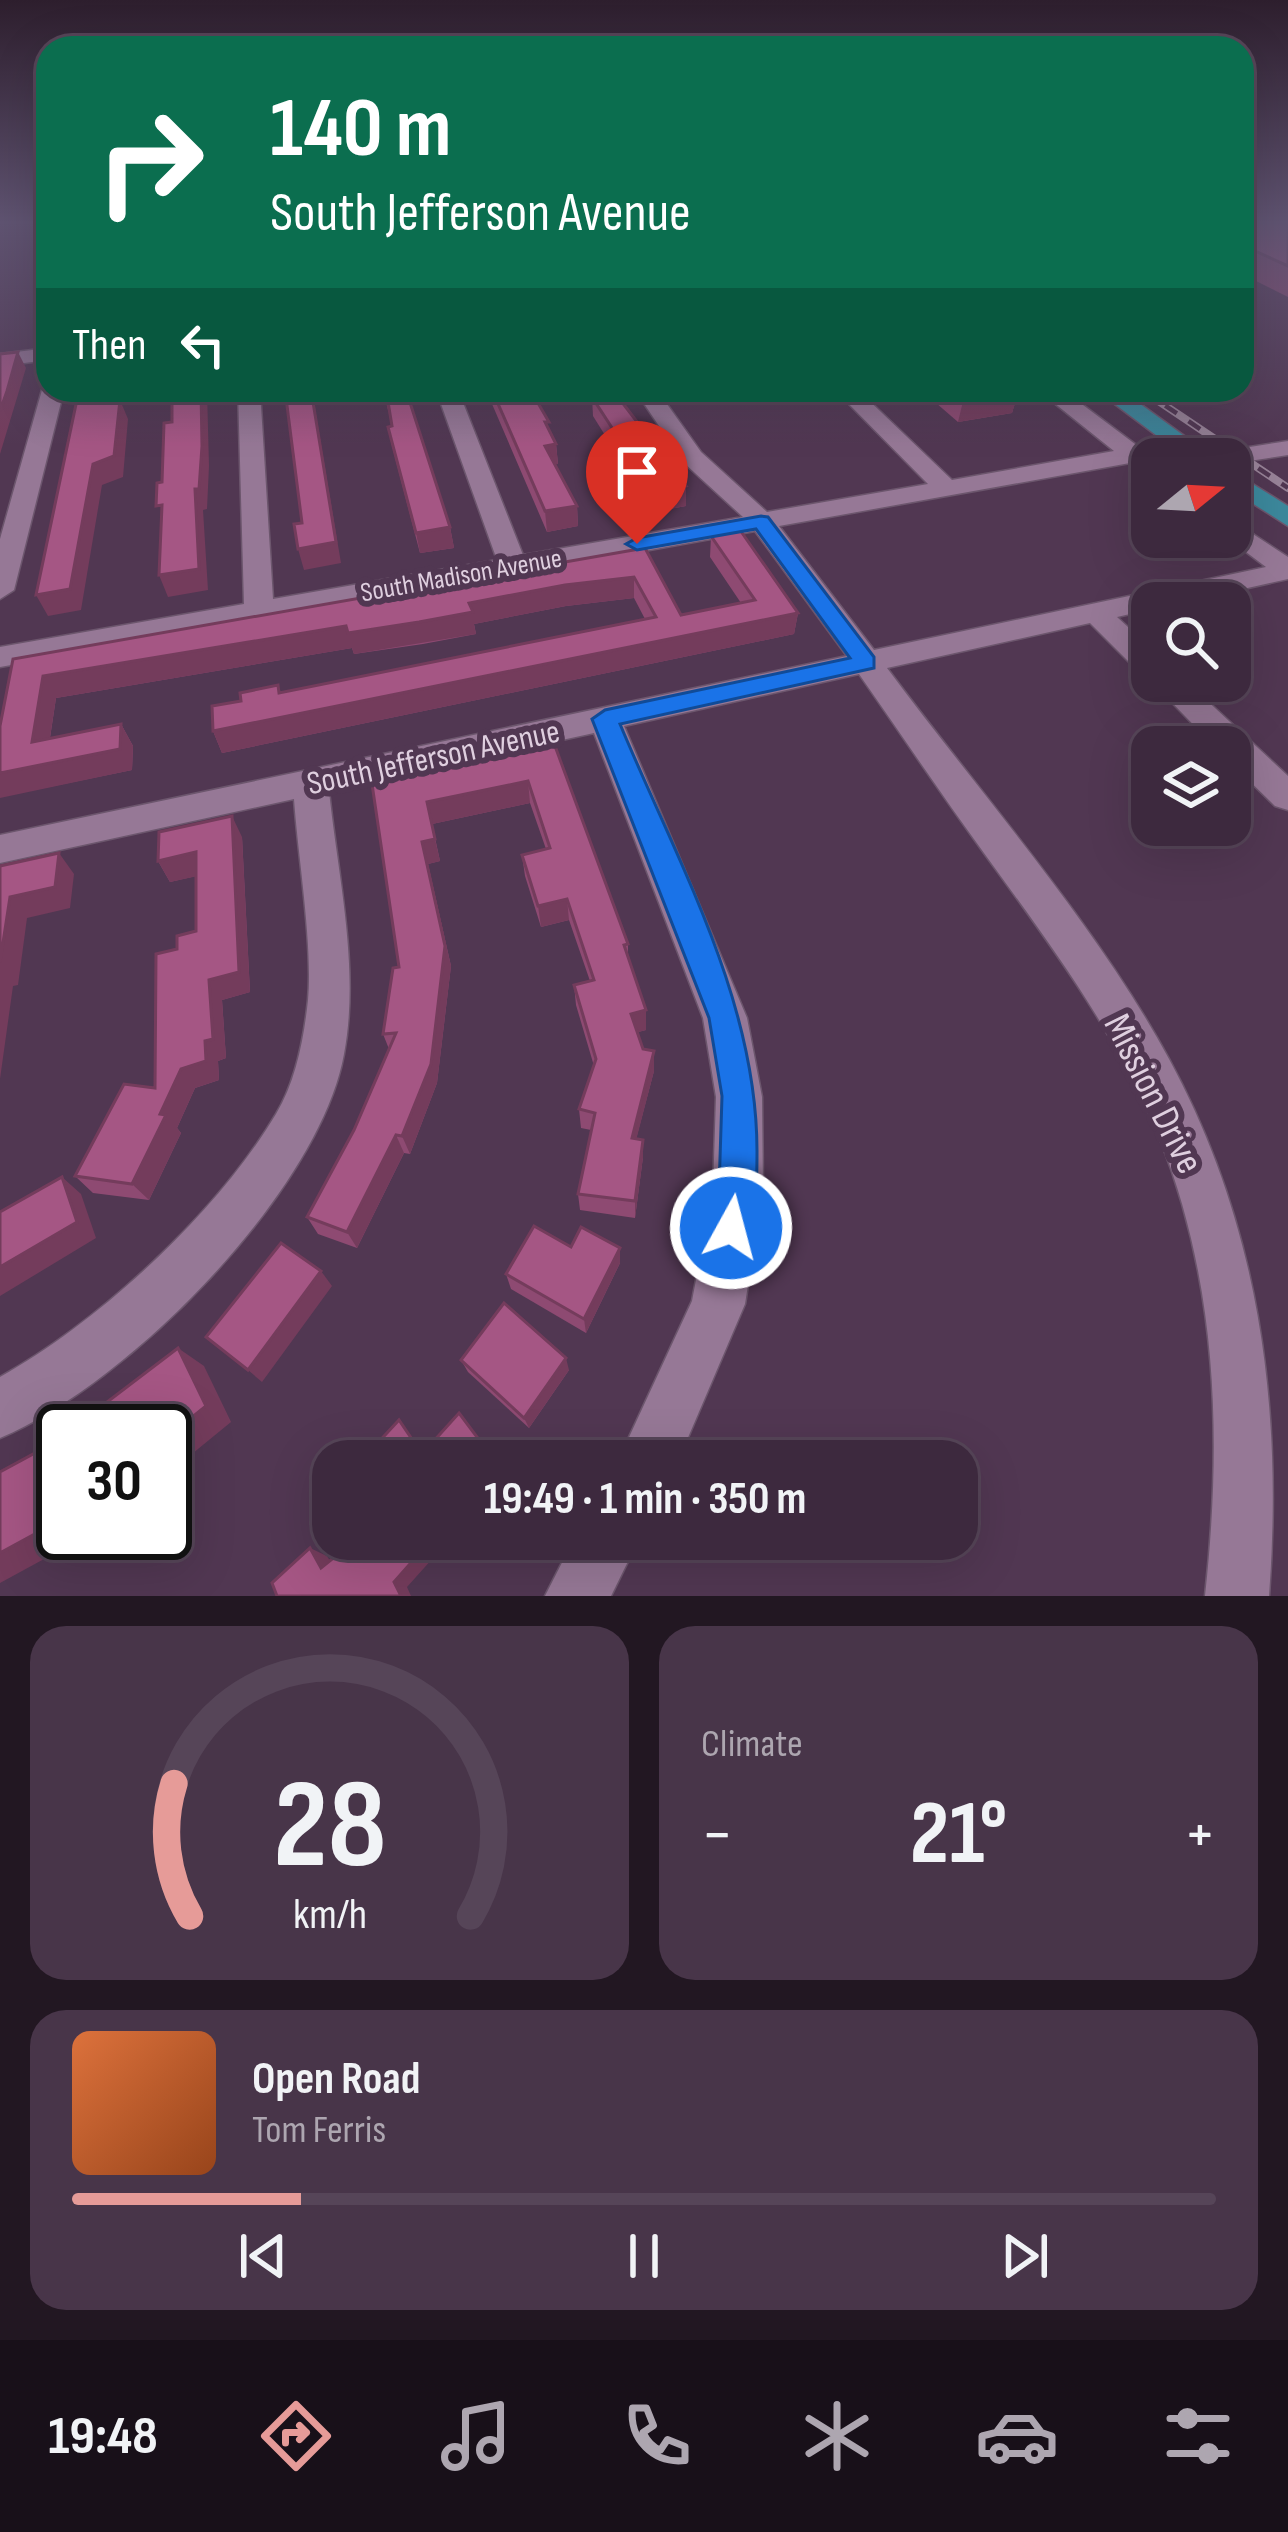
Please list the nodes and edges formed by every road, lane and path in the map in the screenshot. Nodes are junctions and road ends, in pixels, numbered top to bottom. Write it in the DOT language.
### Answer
graph roads {
  1 [pos="36,356"];
  2 [pos="0,360"];
  3 [pos="49,402"];
  4 [pos="249,402"];
  5 [pos="452,402"];
  6 [pos="654,402"];
  7 [pos="858,402"];
  8 [pos="1065,402"];
  9 [pos="1124,402"];
  10 [pos="1174,438"];
  11 [pos="1288,448"];
  12 [pos="1131,453"];
  13 [pos="1251,454"];
  14 [pos="1131,464"];
  15 [pos="947,489"];
  16 [pos="1251,492"];
  17 [pos="1288,518"];
  18 [pos="761,522"];
  19 [pos="8,529"];
  20 [pos="1251,543"];
  21 [pos="513,566"];
  22 [pos="1288,571"];
  23 [pos="0,590"];
  24 [pos="259,611"];
  25 [pos="1096,613"];
  26 [pos="1131,647"];
  27 [pos="0,657"];
  28 [pos="865,662"];
  29 [pos="1189,702"];
  30 [pos="605,719"];
  31 [pos="310,782"];
  32 [pos="1288,797"];
  33 [pos="0,849"];
  34 [pos="0,1409"];
  35 [pos="657,1440"];
  36 [pos="597,1560"];
  37 [pos="578,1596"];
  38 [pos="1237,1596"];
  1 -- 2 [label="street"];
  3 -- 19 [label="street"];
  4 -- 24 [label="street"];
  5 -- 21 [label="street"];
  6 -- 18 [label="street, Mission Drive"];
  7 -- 15 [label="street"];
  8 -- 12 [label="street"];
  9 -- 10 [label="main road"];
  11 -- 13 [label="street"];
  14 -- 15 [label="street, South Madison Avenue"];
  15 -- 18 [label="street, South Madison Avenue"];
  16 -- 17 [label="main road"];
  18 -- 21 [label="street, South Madison Avenue"];
  18 -- 28 [label="street, Mission Drive"];
  19 -- 23 [label="street"];
  20 -- 22 [label="street"];
  21 -- 24 [label="street, South Madison Avenue"];
  22 -- 25 [label="street, South Jefferson Avenue"];
  24 -- 27 [label="street, South Madison Avenue"];
  25 -- 26 [label="street"];
  25 -- 28 [label="street, South Jefferson Avenue"];
  28 -- 30 [label="street, South Jefferson Avenue"];
  28 -- 38 [label="street, Mission Drive"];
  29 -- 32 [label="street"];
  30 -- 31 [label="street, South Jefferson Avenue"];
  30 -- 35 [label="street"];
  31 -- 33 [label="street, South Jefferson Avenue"];
  31 -- 34 [label="street"];
  36 -- 37 [label="street"];
}
